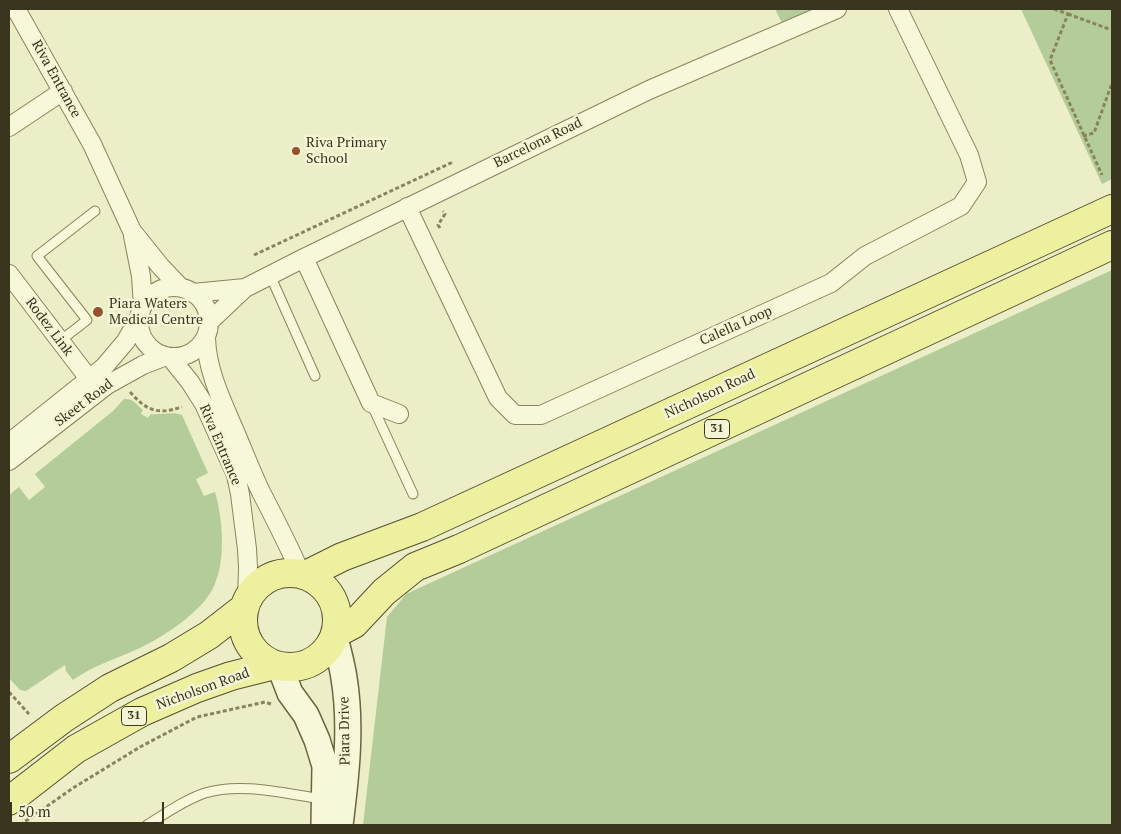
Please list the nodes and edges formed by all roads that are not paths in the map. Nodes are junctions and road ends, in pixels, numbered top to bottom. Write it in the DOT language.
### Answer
graph roads {
  1 [pos="16,9"];
  2 [pos="837,9"];
  3 [pos="898,9"];
  4 [pos="63,91"];
  5 [pos="9,127"];
  6 [pos="407,207"];
  7 [pos="1112,209"];
  8 [pos="96,211"];
  9 [pos="132,231"];
  10 [pos="1112,245"];
  11 [pos="304,258"];
  12 [pos="9,274"];
  13 [pos="270,275"];
  14 [pos="245,288"];
  15 [pos="187,290"];
  16 [pos="141,312"];
  17 [pos="208,330"];
  18 [pos="60,341"];
  19 [pos="168,357"];
  20 [pos="315,376"];
  21 [pos="90,380"];
  22 [pos="371,403"];
  23 [pos="399,414"];
  24 [pos="9,443"];
  25 [pos="9,461"];
  26 [pos="413,494"];
  27 [pos="304,575"];
  28 [pos="246,604"];
  29 [pos="336,635"];
  30 [pos="277,666"];
  31 [pos="9,759"];
  32 [pos="326,800"];
  33 [pos="9,801"];
  34 [pos="147,825"];
  35 [pos="324,825"];
  36 [pos="340,825"];
  1 -- 4 [label="street, Riva Entrance"];
  2 -- 6 [label="street, Barcelona Road"];
  3 -- 6 [label="street, Calella Loop"];
  4 -- 5 [label="street"];
  4 -- 9 [label="street, Riva Entrance"];
  6 -- 11 [label="street, Barcelona Road"];
  7 -- 27 [label="main road, Nicholson Road / 31"];
  8 -- 18 [label="lane"];
  9 -- 15 [label="street, Riva Entrance"];
  9 -- 16 [label="street, Riva Entrance"];
  10 -- 29 [label="main road, 31"];
  11 -- 13 [label="street, Barcelona Road"];
  11 -- 22 [label="street"];
  12 -- 18 [label="street, Rodez Link"];
  13 -- 14 [label="street, Barcelona Road"];
  13 -- 20 [label="lane"];
  14 -- 15 [label="street, Barcelona Road"];
  14 -- 17 [label="street, Barcelona Road"];
  15 -- 16 [label="street"];
  15 -- 17 [label="street"];
  16 -- 19 [label="street"];
  16 -- 21 [label="street, Skeet Road"];
  17 -- 19 [label="street"];
  17 -- 27 [label="street, Riva Entrance"];
  18 -- 21 [label="street, Rodez Link"];
  19 -- 25 [label="street, Skeet Road"];
  19 -- 28 [label="street, Riva Entrance"];
  21 -- 24 [label="street, Skeet Road"];
  22 -- 23 [label="street"];
  22 -- 26 [label="lane"];
  27 -- 28 [label="main road, 31"];
  27 -- 29 [label="main road"];
  28 -- 30 [label="main road"];
  28 -- 31 [label="main road, 31"];
  29 -- 30 [label="main road, 31"];
  29 -- 36 [label="street, Piara Drive"];
  30 -- 32 [label="street, Piara Drive"];
  30 -- 33 [label="main road, Nicholson Road / 31"];
  32 -- 34 [label="lane"];
  32 -- 35 [label="street, Piara Drive"];
}
